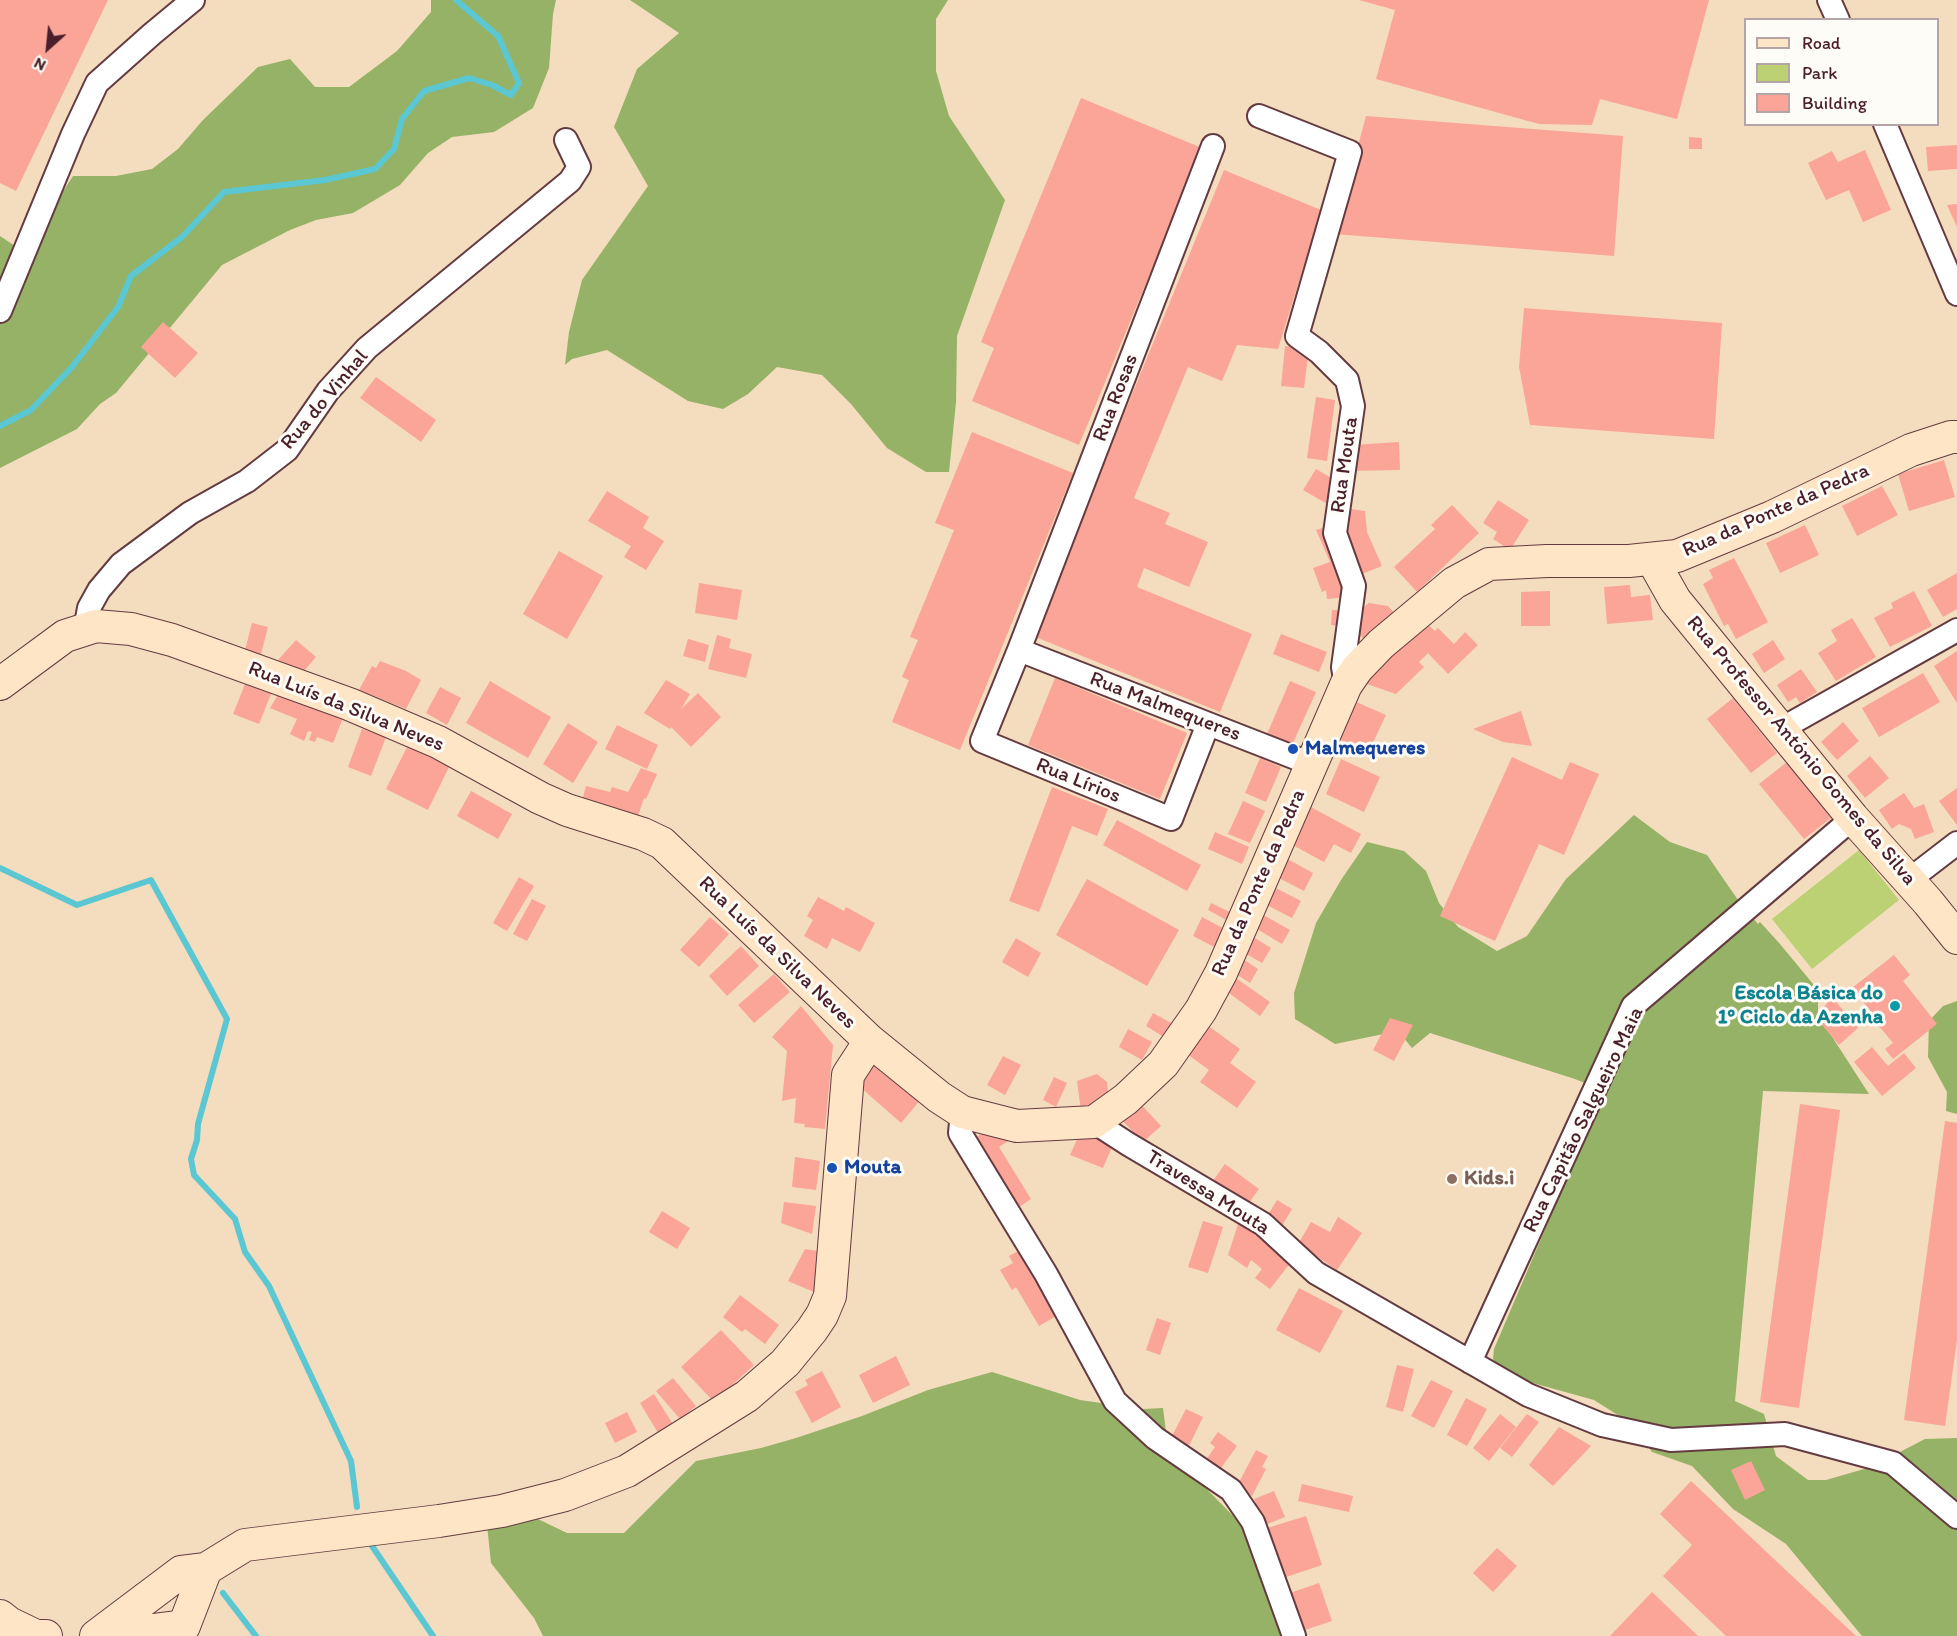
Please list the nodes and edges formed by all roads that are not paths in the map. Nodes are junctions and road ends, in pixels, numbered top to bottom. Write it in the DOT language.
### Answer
graph roads {
  1 [pos="193,0"];
  2 [pos="1829,0"];
  3 [pos="1837,18"];
  4 [pos="1259,116"];
  5 [pos="1886,126"];
  6 [pos="566,140"];
  7 [pos="1213,146"];
  8 [pos="1957,294"];
  9 [pos="0,311"];
  10 [pos="1957,436"];
  11 [pos="1652,559"];
  12 [pos="85,630"];
  13 [pos="1957,630"];
  14 [pos="1019,650"];
  15 [pos="0,684"];
  16 [pos="1346,685"];
  17 [pos="1208,724"];
  18 [pos="1781,729"];
  19 [pos="1311,764"];
  20 [pos="1853,819"];
  21 [pos="1957,843"];
  22 [pos="1909,880"];
  23 [pos="1957,938"];
  24 [pos="870,1041"];
  25 [pos="962,1112"];
  26 [pos="1094,1122"];
  27 [pos="1470,1362"];
  28 [pos="1957,1517"];
  29 [pos="206,1569"];
  30 [pos="153,1592"];
  31 [pos="0,1616"];
  32 [pos="183,1631"];
  33 [pos="143,1634"];
  34 [pos="36,1636"];
  35 [pos="46,1636"];
  36 [pos="96,1636"];
  37 [pos="106,1636"];
  38 [pos="1294,1636"];
  1 -- 9 [label="street"];
  2 -- 3 [label="street"];
  4 -- 16 [label="street, Rua Mouta"];
  5 -- 8 [label="street"];
  6 -- 12 [label="street, Rua do Vinhal"];
  7 -- 14 [label="street, Rua Rosas"];
  10 -- 11 [label="street, Rua da Ponte da Pedra"];
  11 -- 16 [label="street, Rua da Ponte da Pedra"];
  11 -- 18 [label="street, Rua Professor António Gomes da Silva"];
  12 -- 15 [label="street, Rua Luís da Silva Neves"];
  12 -- 24 [label="street, Rua Luís da Silva Neves"];
  13 -- 18 [label="street"];
  14 -- 17 [label="street, Rua Malmequeres"];
  14 -- 17 [label="street, Rua Lírios"];
  16 -- 19 [label="street, Rua da Ponte da Pedra"];
  17 -- 19 [label="street, Rua Malmequeres"];
  18 -- 20 [label="street, Rua Professor António Gomes da Silva"];
  19 -- 26 [label="street, Rua da Ponte da Pedra"];
  20 -- 22 [label="street, Rua Professor António Gomes da Silva"];
  20 -- 27 [label="street, Rua Capitão Salgueiro Maia"];
  21 -- 22 [label="street"];
  22 -- 23 [label="street, Rua Professor António Gomes da Silva"];
  24 -- 25 [label="street, Rua Luís da Silva Neves"];
  24 -- 29 [label="street"];
  25 -- 26 [label="street"];
  25 -- 38 [label="street"];
  26 -- 27 [label="street, Travessa Mouta"];
  27 -- 28 [label="street, Travessa Mouta"];
  29 -- 30 [label="street"];
  29 -- 32 [label="street"];
  30 -- 33 [label="street"];
  30 -- 36 [label="street"];
  31 -- 34 [label="street"];
  32 -- 33 [label="street"];
  33 -- 37 [label="street"];
  34 -- 35 [label="street"];
}
